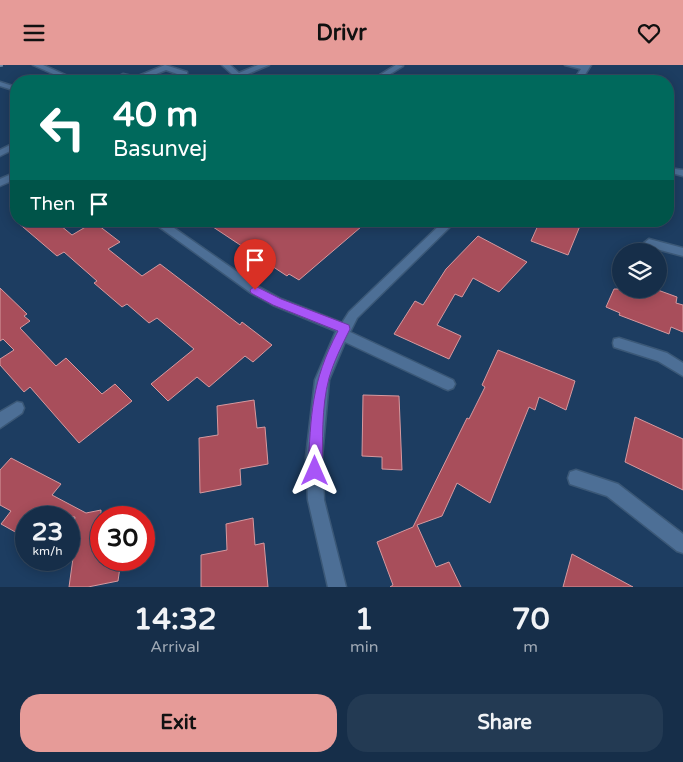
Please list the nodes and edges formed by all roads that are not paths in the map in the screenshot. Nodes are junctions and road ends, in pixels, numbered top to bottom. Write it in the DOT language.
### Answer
graph roads {
  1 [pos="38,65"];
  2 [pos="226,65"];
  3 [pos="264,65"];
  4 [pos="569,65"];
  5 [pos="399,66"];
  6 [pos="586,67"];
  7 [pos="61,75"];
  8 [pos="147,75"];
  9 [pos="184,75"];
  10 [pos="238,75"];
  11 [pos="384,75"];
  12 [pos="165,227"];
  13 [pos="445,227"];
  14 [pos="667,248"];
  15 [pos="683,252"];
  16 [pos="343,331"];
  17 [pos="620,343"];
  18 [pos="683,370"];
  19 [pos="448,384"];
  20 [pos="17,408"];
  21 [pos="0,421"];
  22 [pos="576,478"];
  23 [pos="683,545"];
  24 [pos="336,587"];
  1 -- 7 [label="street"];
  2 -- 10 [label="street"];
  3 -- 10 [label="street"];
  4 -- 6 [label="street"];
  5 -- 11 [label="street"];
  8 -- 9 [label="street"];
  12 -- 16 [label="street"];
  13 -- 16 [label="street"];
  14 -- 15 [label="street"];
  16 -- 19 [label="street"];
  16 -- 24 [label="street"];
  17 -- 18 [label="street"];
  20 -- 21 [label="street"];
  22 -- 23 [label="street"];
}
